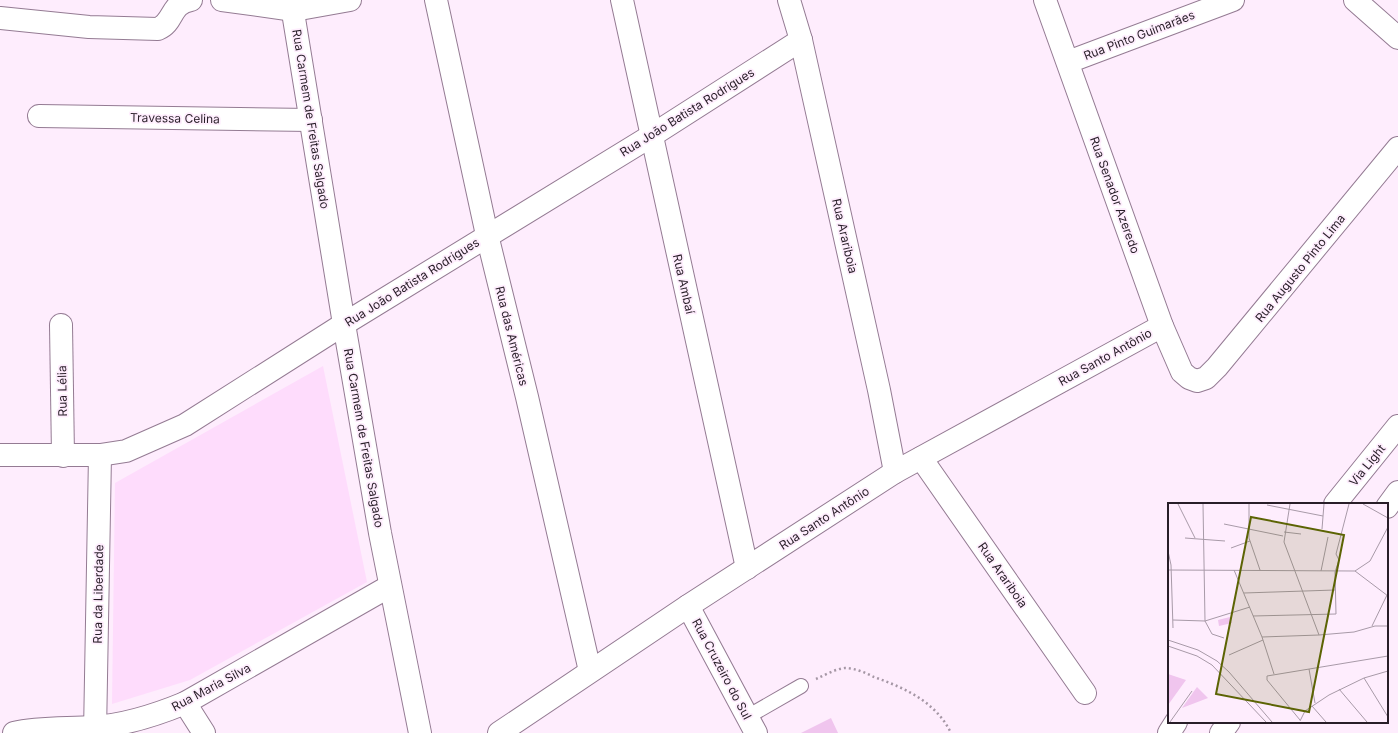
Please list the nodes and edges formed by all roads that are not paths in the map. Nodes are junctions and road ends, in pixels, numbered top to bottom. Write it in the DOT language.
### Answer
graph roads {
  1 [pos="191,0"];
  2 [pos="222,0"];
  3 [pos="350,0"];
  4 [pos="436,0"];
  5 [pos="622,0"];
  6 [pos="789,0"];
  7 [pos="1045,0"];
  8 [pos="1233,0"];
  9 [pos="1355,0"];
  10 [pos="293,5"];
  11 [pos="0,18"];
  12 [pos="1398,38"];
  13 [pos="801,40"];
  14 [pos="1068,62"];
  15 [pos="39,116"];
  16 [pos="311,120"];
  17 [pos="651,136"];
  18 [pos="1398,148"];
  19 [pos="488,235"];
  20 [pos="344,324"];
  21 [pos="61,325"];
  22 [pos="1162,326"];
  23 [pos="1197,381"];
  24 [pos="1398,426"];
  25 [pos="0,455"];
  26 [pos="63,456"];
  27 [pos="100,456"];
  28 [pos="921,458"];
  29 [pos="896,472"];
  30 [pos="1398,492"];
  31 [pos="1336,503"];
  32 [pos="1388,506"];
  33 [pos="747,568"];
  34 [pos="390,586"];
  35 [pos="688,606"];
  36 [pos="590,671"];
  37 [pos="801,686"];
  38 [pos="1085,693"];
  39 [pos="185,703"];
  40 [pos="1175,723"];
  41 [pos="1228,723"];
  42 [pos="751,725"];
  43 [pos="95,730"];
  44 [pos="14,733"];
  45 [pos="204,733"];
  46 [pos="420,733"];
  47 [pos="499,733"];
  48 [pos="1169,733"];
  49 [pos="1221,733"];
  1 -- 11 [label="street"];
  2 -- 10 [label="street"];
  3 -- 10 [label="street"];
  4 -- 19 [label="street, Rua das Américas"];
  5 -- 17 [label="street, Rua Ambaí"];
  6 -- 13 [label="street, Rua Arariboia"];
  7 -- 14 [label="street, Rua Senador Azeredo"];
  8 -- 14 [label="street, Rua Pinto Guimarães"];
  9 -- 12 [label="street"];
  10 -- 16 [label="street, Rua Carmem de Freitas Salgado"];
  13 -- 17 [label="street, Rua João Batista Rodrigues"];
  13 -- 29 [label="street, Rua Arariboia"];
  14 -- 22 [label="street, Rua Senador Azeredo"];
  15 -- 16 [label="street, Travessa Celina"];
  16 -- 20 [label="street, Rua Carmem de Freitas Salgado"];
  17 -- 19 [label="street, Rua João Batista Rodrigues"];
  17 -- 33 [label="street, Rua Ambaí"];
  18 -- 23 [label="street, Rua Augusto Pinto Lima"];
  19 -- 20 [label="street, Rua João Batista Rodrigues"];
  19 -- 36 [label="street, Rua das Américas"];
  20 -- 27 [label="street, Rua João Batista Rodrigues"];
  20 -- 34 [label="street, Rua Carmem de Freitas Salgado"];
  21 -- 26 [label="street, Rua Lélia"];
  22 -- 23 [label="street, Rua Senador Azeredo"];
  22 -- 28 [label="street, Rua Santo Antônio"];
  24 -- 31 [label="street, Via Light"];
  25 -- 26 [label="street, Rua João Batista Rodrigues"];
  26 -- 27 [label="street, Rua João Batista Rodrigues"];
  27 -- 43 [label="street, Rua da Liberdade"];
  28 -- 29 [label="street, Rua Santo Antônio"];
  28 -- 38 [label="street, Rua Arariboia"];
  29 -- 33 [label="street, Rua Santo Antônio"];
  30 -- 32 [label="street"];
  33 -- 35 [label="street, Rua Santo Antônio"];
  34 -- 39 [label="street, Rua Maria Silva"];
  34 -- 46 [label="street, Rua Carmem de Freitas Salgado"];
  35 -- 36 [label="street, Rua Santo Antônio"];
  35 -- 42 [label="street, Rua Cruzeiro do Sul"];
  36 -- 47 [label="street, Rua Santo Antônio"];
  37 -- 42 [label="lane"];
  39 -- 43 [label="street, Rua Maria Silva"];
  39 -- 45 [label="street"];
  40 -- 48 [label="street"];
  41 -- 49 [label="street"];
  43 -- 44 [label="street, Rua Maria Silva"];
}
